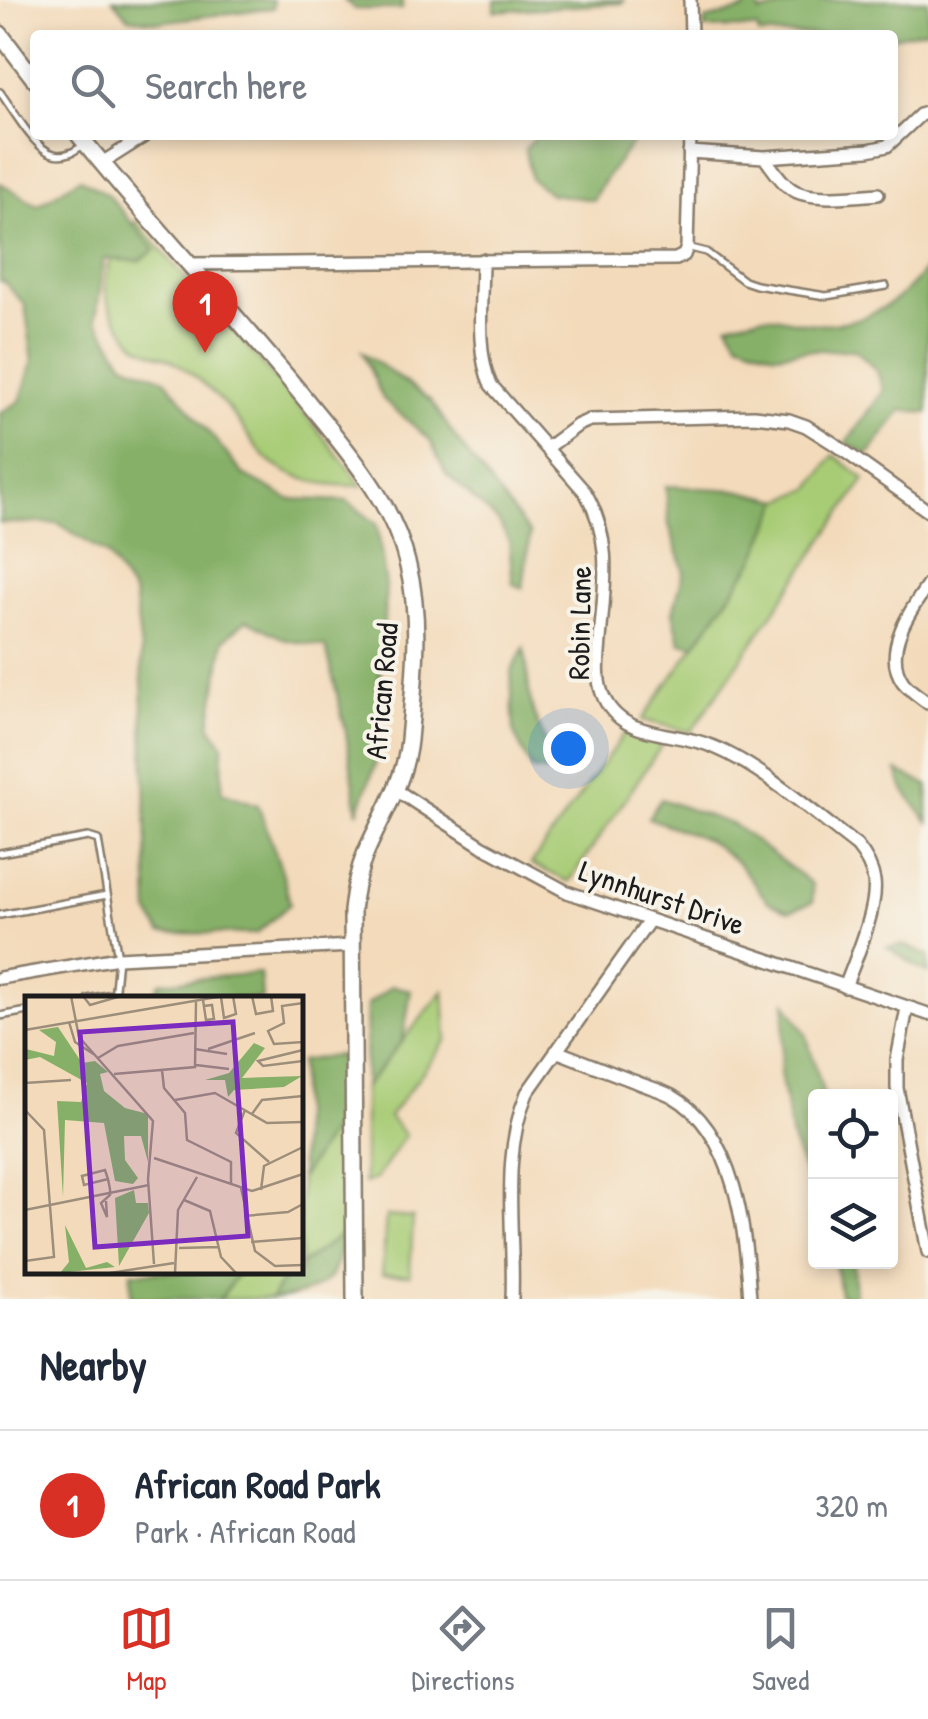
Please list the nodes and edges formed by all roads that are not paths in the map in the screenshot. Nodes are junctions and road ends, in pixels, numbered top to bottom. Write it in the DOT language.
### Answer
graph roads {
  1 [pos="690,0"];
  2 [pos="691,30"];
  3 [pos="0,34"];
  4 [pos="30,73"];
  5 [pos="0,92"];
  6 [pos="928,112"];
  7 [pos="30,133"];
  8 [pos="898,136"];
  9 [pos="36,140"];
  10 [pos="82,140"];
  11 [pos="84,140"];
  12 [pos="138,140"];
  13 [pos="690,140"];
  14 [pos="894,140"];
  15 [pos="689,152"];
  16 [pos="764,158"];
  17 [pos="102,164"];
  18 [pos="878,194"];
  19 [pos="684,252"];
  20 [pos="482,260"];
  21 [pos="188,264"];
  22 [pos="886,286"];
  23 [pos="548,448"];
  24 [pos="928,511"];
  25 [pos="928,584"];
  26 [pos="928,703"];
  27 [pos="396,790"];
  28 [pos="0,853"];
  29 [pos="108,895"];
  30 [pos="0,915"];
  31 [pos="649,921"];
  32 [pos="352,946"];
  33 [pos="118,958"];
  34 [pos="0,978"];
  35 [pos="846,987"];
  36 [pos="115,996"];
  37 [pos="908,1008"];
  38 [pos="25,1012"];
  39 [pos="928,1014"];
  40 [pos="0,1016"];
  41 [pos="556,1051"];
  42 [pos="914,1174"];
  43 [pos="928,1174"];
  44 [pos="928,1252"];
  45 [pos="354,1299"];
  46 [pos="512,1299"];
  47 [pos="750,1299"];
  1 -- 2 [label="street"];
  3 -- 4 [label="street"];
  5 -- 7 [label="lane"];
  6 -- 8 [label="street"];
  9 -- 10 [label="lane"];
  11 -- 17 [label="street, African Road"];
  12 -- 17 [label="street"];
  13 -- 15 [label="street"];
  14 -- 16 [label="street"];
  15 -- 16 [label="street"];
  15 -- 19 [label="street"];
  16 -- 18 [label="street"];
  17 -- 21 [label="street, African Road"];
  19 -- 20 [label="street"];
  19 -- 22 [label="lane"];
  20 -- 21 [label="street"];
  20 -- 23 [label="street, Robin Lane"];
  21 -- 27 [label="street, African Road"];
  23 -- 24 [label="street"];
  23 -- 35 [label="street, Robin Lane"];
  25 -- 26 [label="street"];
  27 -- 31 [label="street, Lynnhurst Drive"];
  27 -- 32 [label="street, African Road"];
  28 -- 29 [label="lane"];
  29 -- 30 [label="lane"];
  29 -- 33 [label="lane"];
  31 -- 35 [label="street, Lynnhurst Drive"];
  31 -- 41 [label="street"];
  32 -- 33 [label="street"];
  32 -- 45 [label="street, African Road"];
  33 -- 34 [label="street"];
  33 -- 36 [label="lane"];
  35 -- 37 [label="street, Lynnhurst Drive"];
  37 -- 39 [label="street, Lynnhurst Drive"];
  37 -- 42 [label="street"];
  38 -- 40 [label="lane"];
  41 -- 46 [label="street"];
  41 -- 47 [label="street"];
  42 -- 43 [label="street"];
  42 -- 44 [label="street"];
}
